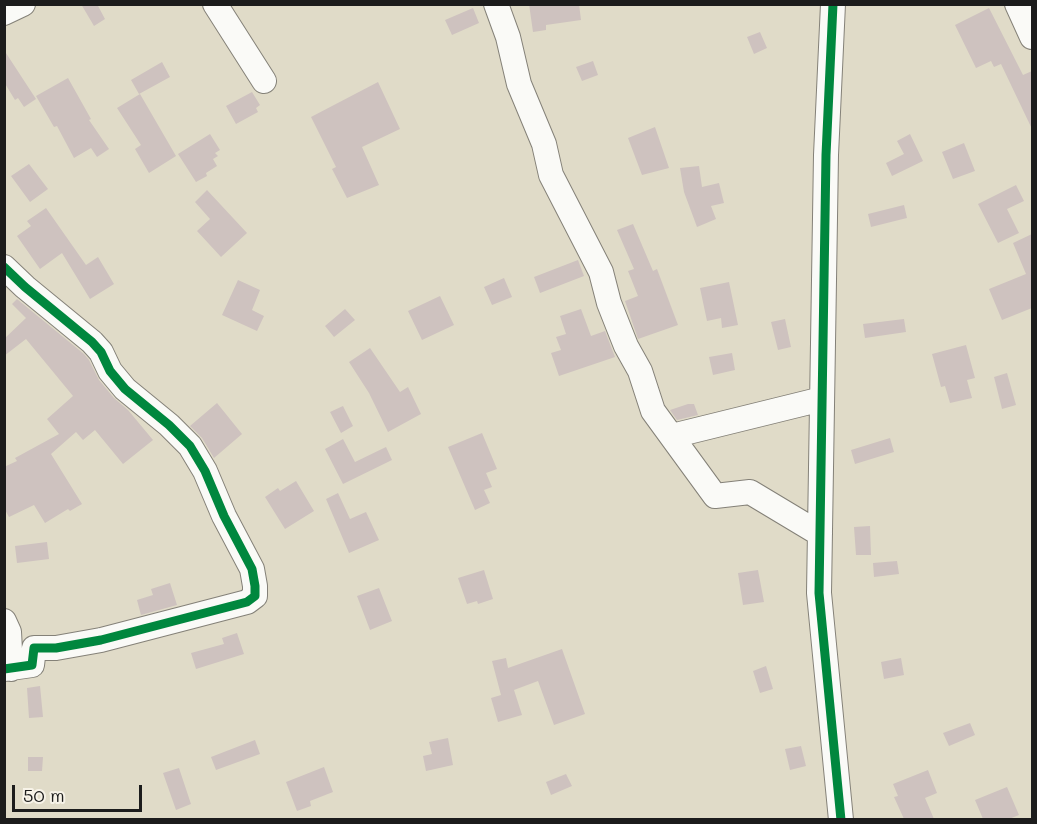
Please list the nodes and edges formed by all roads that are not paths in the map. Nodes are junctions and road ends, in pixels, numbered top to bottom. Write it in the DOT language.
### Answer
graph roads {
  1 [pos="215,4"];
  2 [pos="832,4"];
  3 [pos="1017,4"];
  4 [pos="494,8"];
  5 [pos="1032,37"];
  6 [pos="264,81"];
  7 [pos="4,267"];
  8 [pos="822,399"];
  9 [pos="672,436"];
  10 [pos="820,534"];
  11 [pos="4,621"];
  12 [pos="8,669"];
  13 [pos="842,819"];
  1 -- 6 [label="street"];
  2 -- 8 [label="street"];
  3 -- 5 [label="street"];
  4 -- 9 [label="street"];
  7 -- 12 [label="street"];
  8 -- 9 [label="street"];
  8 -- 10 [label="street"];
  9 -- 10 [label="street"];
  10 -- 13 [label="street"];
  11 -- 12 [label="street"];
}
